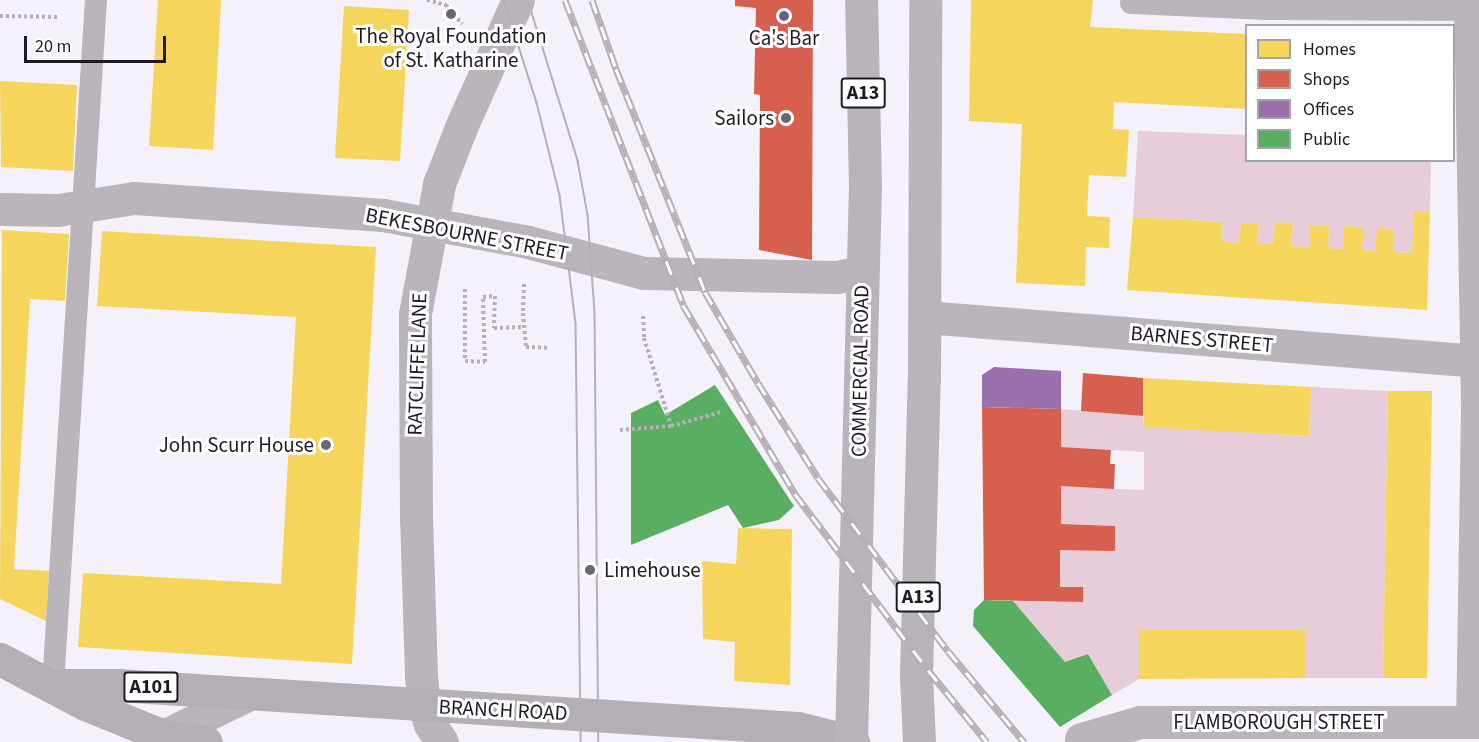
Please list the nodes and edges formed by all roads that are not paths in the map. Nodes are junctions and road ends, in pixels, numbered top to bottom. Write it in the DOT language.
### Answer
graph roads {
  1 [pos="518,0"];
  2 [pos="861,0"];
  3 [pos="925,0"];
  4 [pos="1131,3"];
  5 [pos="1470,5"];
  6 [pos="95,9"];
  7 [pos="82,208"];
  8 [pos="0,209"];
  9 [pos="430,223"];
  10 [pos="861,272"];
  11 [pos="925,317"];
  12 [pos="1478,361"];
  13 [pos="0,658"];
  14 [pos="53,685"];
  15 [pos="249,694"];
  16 [pos="424,705"];
  17 [pos="1476,722"];
  18 [pos="158,739"];
  19 [pos="1081,739"];
  20 [pos="206,742"];
  21 [pos="442,742"];
  22 [pos="851,742"];
  23 [pos="919,742"];
  1 -- 9 [label="street, RATCLIFFE LANE"];
  2 -- 10 [label="highway, COMMERCIAL ROAD / A13"];
  3 -- 11 [label="highway, A13"];
  4 -- 5 [label="lane"];
  5 -- 12 [label="street"];
  6 -- 7 [label="lane"];
  7 -- 8 [label="street, BEKESBOURNE STREET"];
  7 -- 9 [label="street, BEKESBOURNE STREET"];
  7 -- 14 [label="lane"];
  9 -- 10 [label="street, BEKESBOURNE STREET"];
  9 -- 16 [label="street, RATCLIFFE LANE"];
  10 -- 22 [label="highway, COMMERCIAL ROAD / A13"];
  11 -- 12 [label="street, BARNES STREET"];
  11 -- 23 [label="highway, A13"];
  12 -- 17 [label="street"];
  13 -- 14 [label="main road, A101"];
  14 -- 15 [label="main road, A101"];
  14 -- 18 [label="main road, A101"];
  15 -- 16 [label="main road, BRANCH ROAD / A101"];
  15 -- 18 [label="street, BRANCH ROAD"];
  16 -- 21 [label="street, RATCLIFFE LANE"];
  16 -- 22 [label="main road, BRANCH ROAD / A101"];
  17 -- 19 [label="street, FLAMBOROUGH STREET"];
  18 -- 20 [label="main road, A101"];
}
